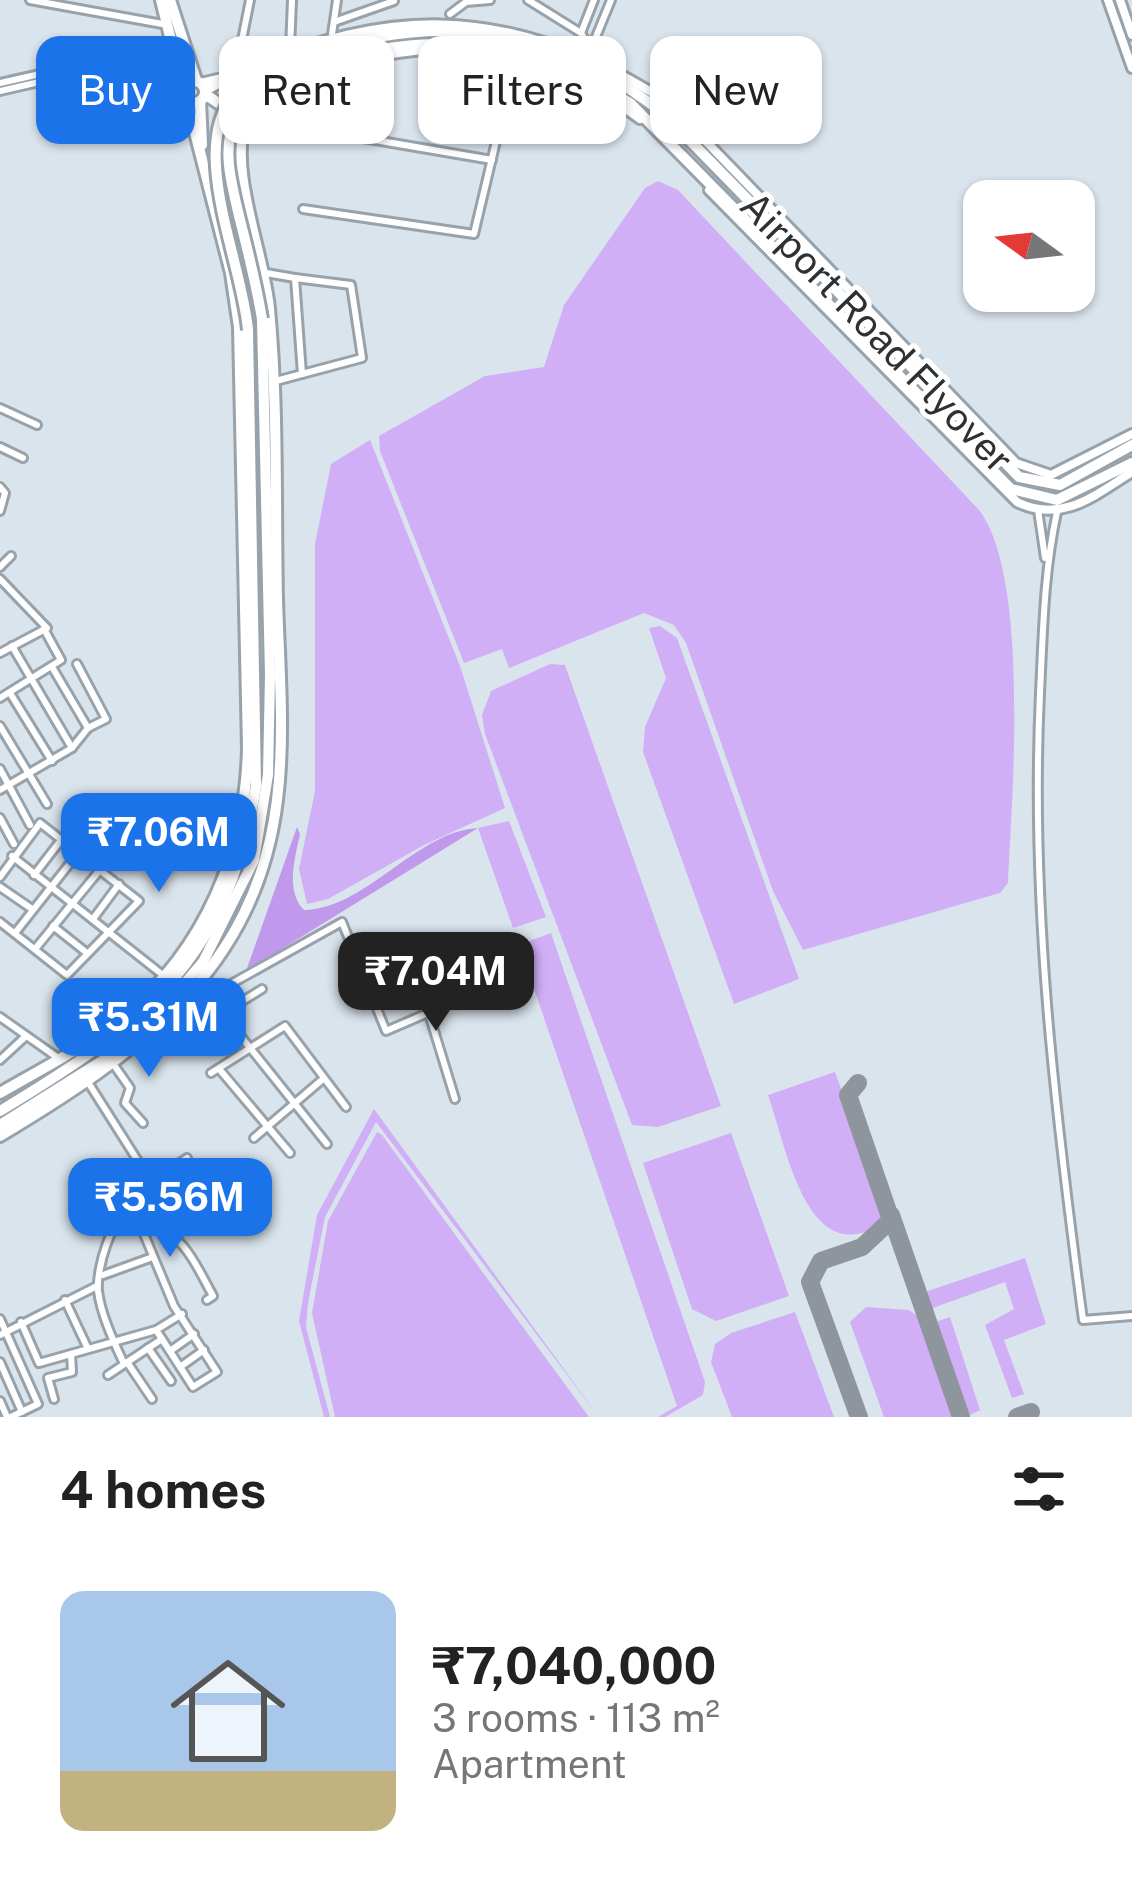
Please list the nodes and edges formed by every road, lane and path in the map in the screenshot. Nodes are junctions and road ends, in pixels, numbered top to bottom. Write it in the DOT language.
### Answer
graph roads {
  1 [pos="30,0"];
  2 [pos="165,0"];
  3 [pos="250,0"];
  4 [pos="292,0"];
  5 [pos="337,0"];
  6 [pos="490,0"];
  7 [pos="528,0"];
  8 [pos="594,0"];
  9 [pos="611,0"];
  10 [pos="1108,0"];
  11 [pos="1120,0"];
  12 [pos="394,1"];
  13 [pos="466,1"];
  14 [pos="449,14"];
  15 [pos="396,15"];
  16 [pos="334,22"];
  17 [pos="172,26"];
  18 [pos="581,33"];
  19 [pos="332,34"];
  20 [pos="172,36"];
  21 [pos="243,36"];
  22 [pos="291,36"];
  23 [pos="326,36"];
  24 [pos="551,36"];
  25 [pos="583,36"];
  26 [pos="596,36"];
  27 [pos="1129,39"];
  28 [pos="418,44"];
  29 [pos="626,68"];
  30 [pos="1132,68"];
  31 [pos="36,79"];
  32 [pos="219,83"];
  33 [pos="0,87"];
  34 [pos="195,87"];
  35 [pos="198,92"];
  36 [pos="626,102"];
  37 [pos="219,107"];
  38 [pos="394,143"];
  39 [pos="243,144"];
  40 [pos="496,144"];
  41 [pos="492,160"];
  42 [pos="303,209"];
  43 [pos="266,273"];
  44 [pos="295,278"];
  45 [pos="245,363"];
  46 [pos="302,374"];
  47 [pos="269,380"];
  48 [pos="0,408"];
  49 [pos="37,425"];
  50 [pos="1132,434"];
  51 [pos="1132,446"];
  52 [pos="0,447"];
  53 [pos="23,458"];
  54 [pos="1132,468"];
  55 [pos="0,487"];
  56 [pos="1036,504"];
  57 [pos="0,511"];
  58 [pos="1057,512"];
  59 [pos="11,556"];
  60 [pos="1046,562"];
  61 [pos="0,567"];
  62 [pos="0,579"];
  63 [pos="44,629"];
  64 [pos="12,646"];
  65 [pos="0,653"];
  66 [pos="77,664"];
  67 [pos="52,667"];
  68 [pos="31,680"];
  69 [pos="10,693"];
  70 [pos="0,698"];
  71 [pos="0,726"];
  72 [pos="88,728"];
  73 [pos="72,748"];
  74 [pos="52,760"];
  75 [pos="0,769"];
  76 [pos="33,772"];
  77 [pos="9,784"];
  78 [pos="0,790"];
  79 [pos="47,804"];
  80 [pos="0,818"];
  81 [pos="30,825"];
  82 [pos="62,839"];
  83 [pos="14,844"];
  84 [pos="78,853"];
  85 [pos="12,856"];
  86 [pos="99,871"];
  87 [pos="34,875"];
  88 [pos="0,877"];
  89 [pos="119,884"];
  90 [pos="0,887"];
  91 [pos="51,888"];
  92 [pos="71,902"];
  93 [pos="33,910"];
  94 [pos="93,920"];
  95 [pos="0,922"];
  96 [pos="53,926"];
  97 [pos="110,932"];
  98 [pos="15,933"];
  99 [pos="34,949"];
  100 [pos="87,953"];
  101 [pos="397,959"];
  102 [pos="364,970"];
  103 [pos="164,976"];
  104 [pos="262,989"];
  105 [pos="467,995"];
  106 [pos="211,999"];
  107 [pos="430,1013"];
  108 [pos="223,1015"];
  109 [pos="0,1017"];
  110 [pos="170,1018"];
  111 [pos="26,1036"];
  112 [pos="179,1040"];
  113 [pos="250,1050"];
  114 [pos="2,1055"];
  115 [pos="59,1058"];
  116 [pos="114,1065"];
  117 [pos="80,1074"];
  118 [pos="323,1079"];
  119 [pos="0,1094"];
  120 [pos="455,1099"];
  121 [pos="293,1101"];
  122 [pos="346,1107"];
  123 [pos="0,1111"];
  124 [pos="143,1123"];
  125 [pos="0,1125"];
  126 [pos="267,1127"];
  127 [pos="0,1136"];
  128 [pos="254,1138"];
  129 [pos="327,1144"];
  130 [pos="290,1153"];
  131 [pos="187,1158"];
  132 [pos="142,1173"];
  133 [pos="160,1176"];
  134 [pos="188,1187"];
  135 [pos="134,1210"];
  136 [pos="144,1223"];
  137 [pos="198,1228"];
  138 [pos="150,1258"];
  139 [pos="103,1275"];
  140 [pos="97,1286"];
  141 [pos="65,1300"];
  142 [pos="207,1300"];
  143 [pos="182,1314"];
  144 [pos="1132,1316"];
  145 [pos="0,1319"];
  146 [pos="21,1322"];
  147 [pos="156,1330"];
  148 [pos="3,1333"];
  149 [pos="194,1334"];
  150 [pos="113,1339"];
  151 [pos="162,1339"];
  152 [pos="148,1348"];
  153 [pos="88,1349"];
  154 [pos="204,1350"];
  155 [pos="170,1351"];
  156 [pos="71,1354"];
  157 [pos="0,1362"];
  158 [pos="126,1363"];
  159 [pos="180,1366"];
  160 [pos="108,1375"];
  161 [pos="171,1381"];
  162 [pos="54,1399"];
  163 [pos="152,1399"];
  164 [pos="0,1401"];
  165 [pos="22,1412"];
  166 [pos="9,1417"];
  1 -- 17 [label="street"];
  2 -- 17 [label="main road"];
  3 -- 21 [label="street"];
  4 -- 22 [label="street"];
  5 -- 16 [label="street"];
  6 -- 13 [label="street"];
  7 -- 18 [label="street"];
  8 -- 18 [label="street"];
  9 -- 26 [label="street"];
  10 -- 27 [label="street"];
  11 -- 27 [label="street"];
  12 -- 15 [label="street"];
  12 -- 16 [label="street"];
  13 -- 14 [label="street"];
  14 -- 15 [label="street"];
  14 -- 24 [label="street"];
  15 -- 19 [label="street"];
  16 -- 19 [label="street"];
  17 -- 20 [label="main road"];
  17 -- 35 [label="main road"];
  18 -- 25 [label="street"];
  19 -- 23 [label="street"];
  27 -- 30 [label="street"];
  28 -- 47 [label="main road, bridge"];
  29 -- 50 [label="street"];
  31 -- 33 [label="street"];
  32 -- 35 [label="street"];
  34 -- 35 [label="main road"];
  35 -- 37 [label="main road"];
  35 -- 45 [label="main road"];
  36 -- 56 [label="main road"];
  38 -- 41 [label="street"];
  39 -- 43 [label="main road"];
  40 -- 41 [label="street"];
  41 -- 42 [label="street"];
  43 -- 44 [label="street"];
  43 -- 47 [label="main road"];
  44 -- 46 [label="street"];
  44 -- 46 [label="street"];
  45 -- 51 [label="main road, Airport Road Flyover, bridge"];
  45 -- 103 [label="main road"];
  45 -- 117 [label="main road"];
  46 -- 47 [label="street"];
  47 -- 110 [label="main road"];
  47 -- 117 [label="main road"];
  48 -- 49 [label="street"];
  52 -- 53 [label="street"];
  54 -- 56 [label="main road"];
  54 -- 58 [label="street"];
  55 -- 57 [label="street"];
  56 -- 58 [label="street"];
  56 -- 60 [label="street"];
  58 -- 60 [label="street"];
  59 -- 61 [label="street"];
  60 -- 144 [label="street"];
  62 -- 63 [label="street"];
  63 -- 64 [label="street"];
  63 -- 67 [label="street"];
  64 -- 65 [label="street"];
  64 -- 68 [label="street"];
  66 -- 72 [label="street"];
  67 -- 68 [label="street"];
  67 -- 72 [label="street"];
  68 -- 69 [label="street"];
  68 -- 73 [label="street"];
  69 -- 70 [label="street"];
  69 -- 74 [label="street"];
  71 -- 76 [label="street"];
  72 -- 73 [label="street"];
  73 -- 74 [label="street"];
  74 -- 76 [label="street"];
  75 -- 77 [label="street"];
  76 -- 77 [label="street"];
  76 -- 79 [label="street"];
  77 -- 78 [label="street"];
  77 -- 81 [label="street"];
  80 -- 83 [label="street"];
  82 -- 84 [label="street"];
  82 -- 85 [label="street"];
  82 -- 87 [label="street"];
  84 -- 86 [label="street"];
  84 -- 91 [label="street"];
  85 -- 87 [label="street"];
  85 -- 88 [label="street"];
  86 -- 89 [label="street"];
  86 -- 92 [label="street"];
  87 -- 91 [label="street"];
  89 -- 94 [label="street"];
  89 -- 97 [label="street"];
  90 -- 93 [label="street"];
  91 -- 92 [label="street"];
  91 -- 93 [label="street"];
  92 -- 94 [label="street"];
  92 -- 96 [label="street"];
  93 -- 98 [label="street"];
  94 -- 97 [label="street"];
  95 -- 98 [label="street"];
  96 -- 99 [label="street"];
  96 -- 100 [label="street"];
  97 -- 100 [label="street"];
  97 -- 103 [label="street"];
  98 -- 99 [label="street"];
  99 -- 100 [label="street"];
  101 -- 102 [label="street"];
  102 -- 106 [label="street"];
  102 -- 107 [label="street"];
  103 -- 115 [label="main road"];
  104 -- 108 [label="street"];
  105 -- 107 [label="street"];
  106 -- 108 [label="street"];
  106 -- 110 [label="street"];
  107 -- 120 [label="street"];
  108 -- 112 [label="street"];
  108 -- 113 [label="street"];
  109 -- 111 [label="street"];
  110 -- 116 [label="main road"];
  111 -- 114 [label="street"];
  111 -- 115 [label="street"];
  113 -- 118 [label="street"];
  113 -- 121 [label="street"];
  113 -- 126 [label="street"];
  115 -- 117 [label="street"];
  115 -- 119 [label="main road"];
  116 -- 117 [label="main road"];
  116 -- 124 [label="street"];
  117 -- 123 [label="main road"];
  117 -- 125 [label="main road"];
  117 -- 127 [label="main road"];
  117 -- 132 [label="street"];
  118 -- 121 [label="street"];
  118 -- 122 [label="street"];
  121 -- 126 [label="street"];
  121 -- 129 [label="street"];
  126 -- 128 [label="street"];
  126 -- 130 [label="street"];
  131 -- 133 [label="street"];
  132 -- 133 [label="street"];
  132 -- 135 [label="street"];
  132 -- 137 [label="street"];
  133 -- 134 [label="street"];
  135 -- 136 [label="street"];
  135 -- 139 [label="street"];
  136 -- 138 [label="street"];
  136 -- 142 [label="street"];
  138 -- 139 [label="street"];
  138 -- 143 [label="street"];
  139 -- 140 [label="street"];
  140 -- 141 [label="street"];
  140 -- 150 [label="street"];
  141 -- 146 [label="street"];
  141 -- 153 [label="street"];
  143 -- 147 [label="street"];
  143 -- 149 [label="street"];
  145 -- 148 [label="street"];
  146 -- 148 [label="street"];
  146 -- 156 [label="street"];
  147 -- 150 [label="street"];
  147 -- 151 [label="street"];
  148 -- 165 [label="street"];
  149 -- 154 [label="street"];
  149 -- 155 [label="street"];
  150 -- 153 [label="street"];
  150 -- 158 [label="street"];
  151 -- 152 [label="street"];
  151 -- 155 [label="street"];
  152 -- 158 [label="street"];
  152 -- 161 [label="street"];
  153 -- 156 [label="street"];
  154 -- 159 [label="street"];
  154 -- 159 [label="street"];
  155 -- 159 [label="street"];
  156 -- 162 [label="street"];
  157 -- 165 [label="street"];
  158 -- 160 [label="street"];
  158 -- 163 [label="street"];
  164 -- 166 [label="street"];
  165 -- 166 [label="street"];
}
